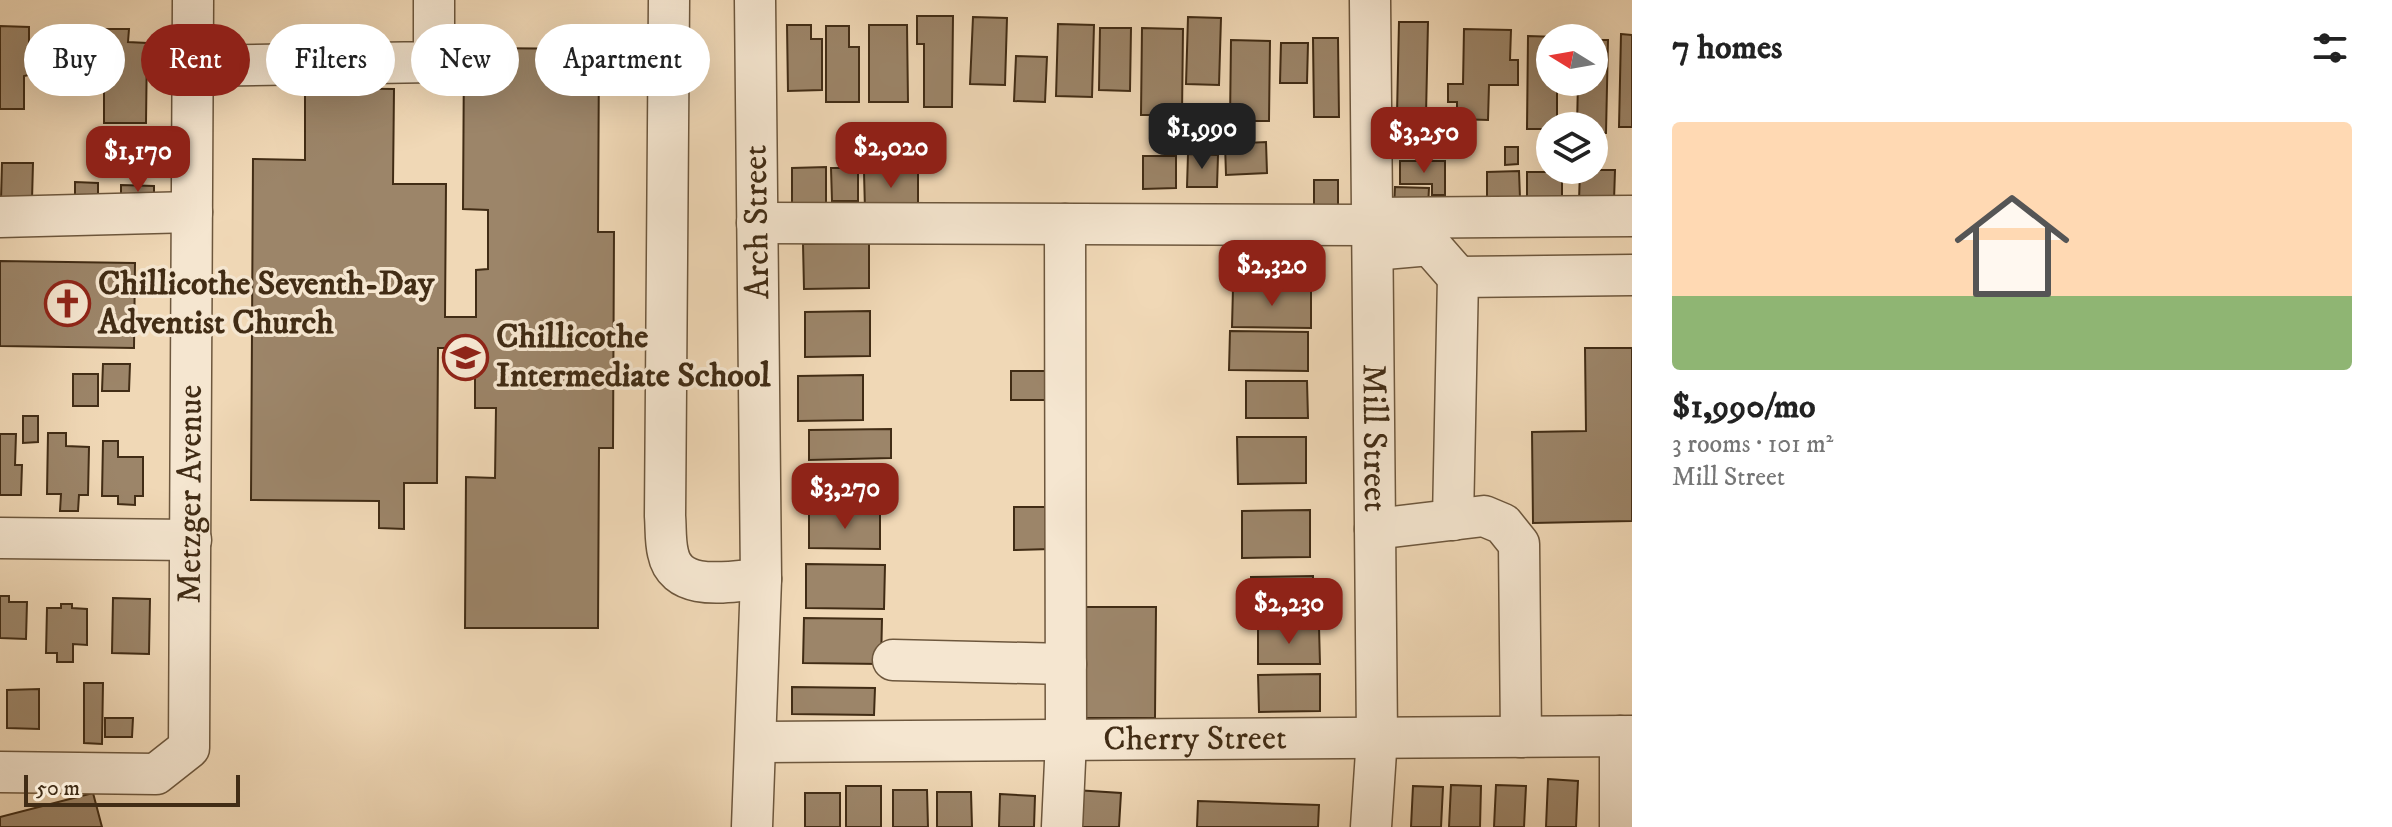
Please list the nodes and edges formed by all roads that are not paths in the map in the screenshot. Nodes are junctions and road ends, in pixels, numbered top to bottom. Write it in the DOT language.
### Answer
graph roads {
  1 [pos="193,0"];
  2 [pos="434,0"];
  3 [pos="669,0"];
  4 [pos="755,0"];
  5 [pos="1370,0"];
  6 [pos="193,24"];
  7 [pos="250,65"];
  8 [pos="193,96"];
  9 [pos="192,212"];
  10 [pos="1632,216"];
  11 [pos="0,217"];
  12 [pos="757,223"];
  13 [pos="1065,224"];
  14 [pos="1372,231"];
  15 [pos="1632,275"];
  16 [pos="1458,277"];
  17 [pos="1453,520"];
  18 [pos="1375,529"];
  19 [pos="0,538"];
  20 [pos="191,540"];
  21 [pos="761,579"];
  22 [pos="893,660"];
  23 [pos="1066,664"];
  24 [pos="1626,736"];
  25 [pos="1377,737"];
  26 [pos="1521,737"];
  27 [pos="1066,740"];
  28 [pos="757,742"];
  29 [pos="0,772"];
  30 [pos="752,827"];
  31 [pos="1062,827"];
  32 [pos="1371,827"];
  33 [pos="1620,827"];
  1 -- 6 [label="street, Metzger Avenue"];
  2 -- 7 [label="street"];
  3 -- 21 [label="street"];
  4 -- 12 [label="street, Arch Street"];
  5 -- 14 [label="street, Mill Street"];
  8 -- 9 [label="street, Metzger Avenue"];
  9 -- 11 [label="street"];
  9 -- 20 [label="street, Metzger Avenue"];
  10 -- 14 [label="street"];
  12 -- 13 [label="street"];
  12 -- 21 [label="street, Arch Street"];
  13 -- 14 [label="street"];
  13 -- 23 [label="street"];
  14 -- 16 [label="street"];
  14 -- 18 [label="street, Mill Street"];
  15 -- 16 [label="street"];
  16 -- 17 [label="street"];
  17 -- 18 [label="street"];
  17 -- 26 [label="street"];
  18 -- 25 [label="street, Mill Street"];
  19 -- 20 [label="street"];
  20 -- 29 [label="street, Metzger Avenue"];
  21 -- 28 [label="street, Arch Street"];
  22 -- 23 [label="street"];
  23 -- 27 [label="street"];
  24 -- 26 [label="street, Cherry Street"];
  24 -- 33 [label="street"];
  25 -- 26 [label="street, Cherry Street"];
  25 -- 27 [label="street, Cherry Street"];
  25 -- 32 [label="street, Mill Street"];
  27 -- 28 [label="street, Cherry Street"];
  27 -- 31 [label="street"];
  28 -- 30 [label="street, Arch Street"];
}
